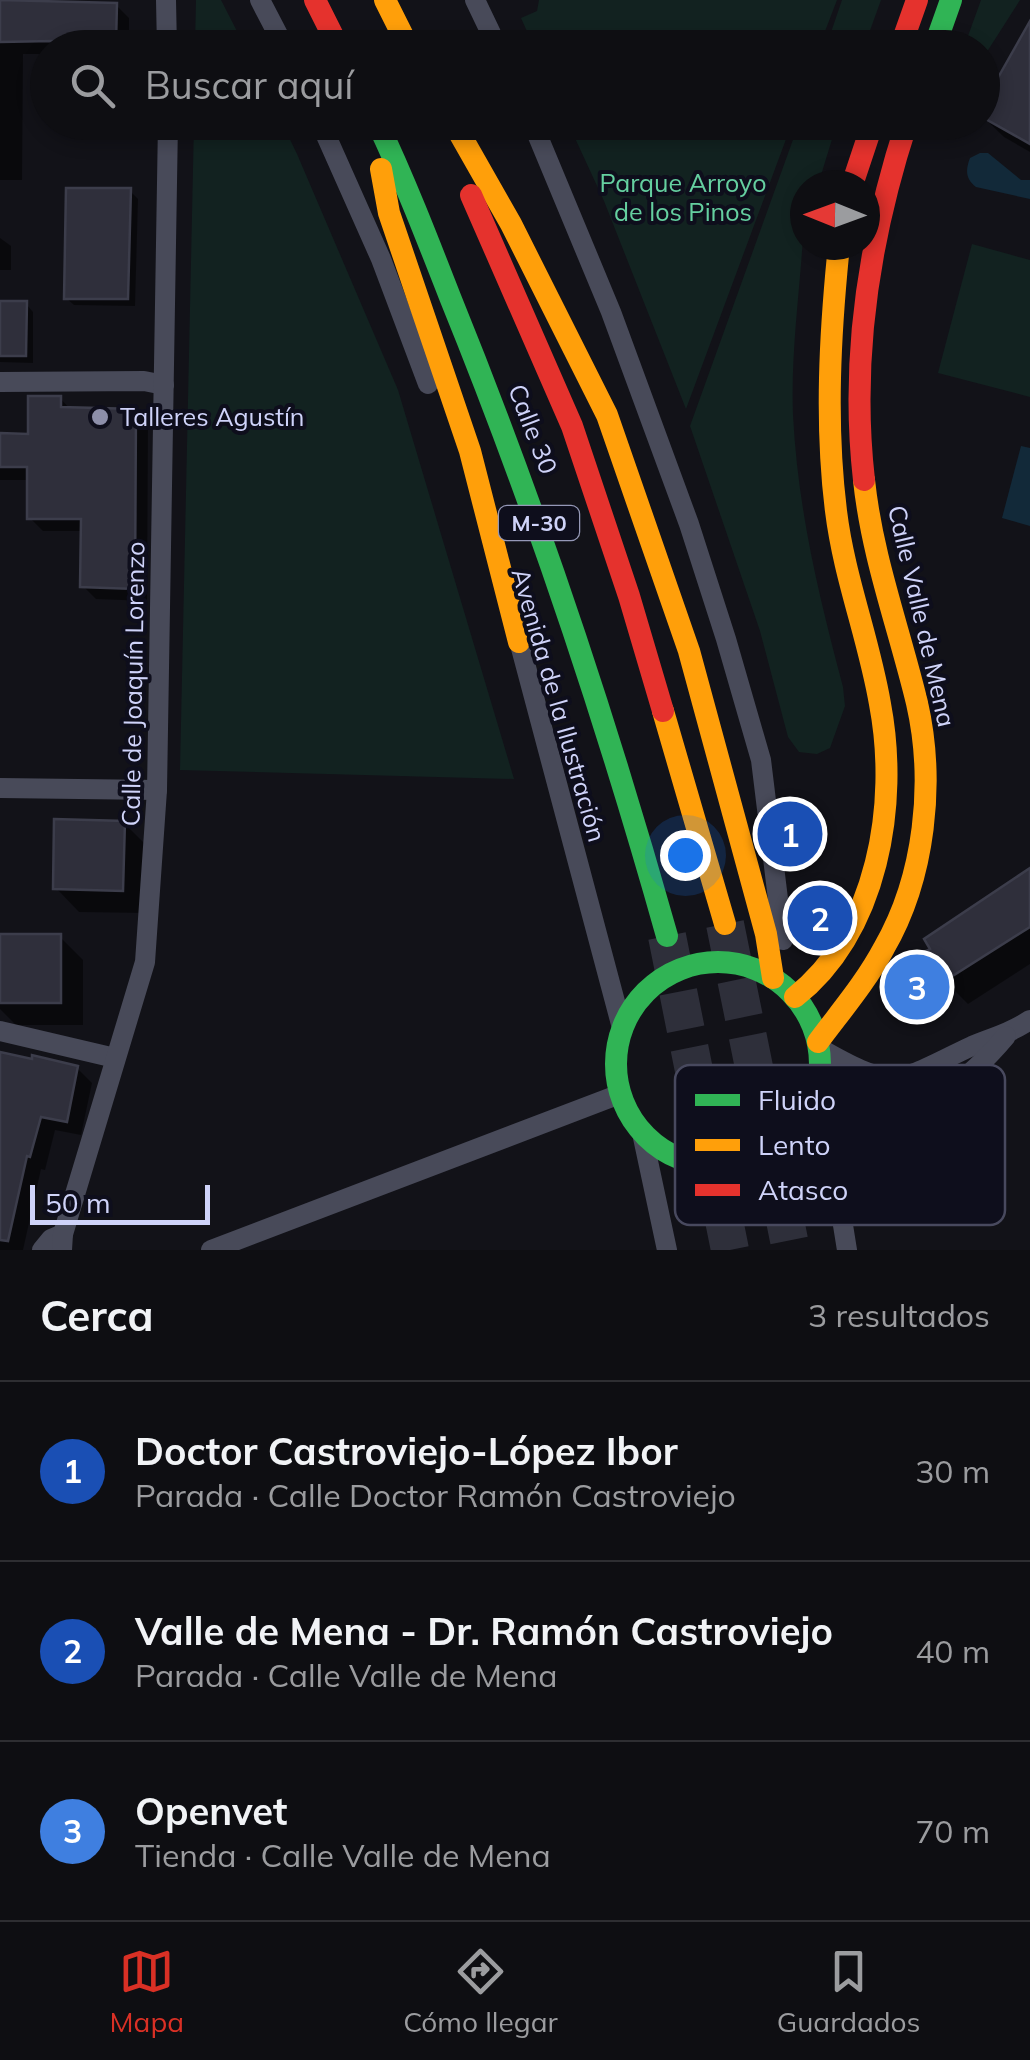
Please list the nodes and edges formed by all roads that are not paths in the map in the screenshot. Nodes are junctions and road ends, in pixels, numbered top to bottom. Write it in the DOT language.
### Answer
graph roads {
  1 [pos="166,0"];
  2 [pos="260,0"];
  3 [pos="315,0"];
  4 [pos="385,0"];
  5 [pos="475,0"];
  6 [pos="917,0"];
  7 [pos="951,0"];
  8 [pos="166,30"];
  9 [pos="276,30"];
  10 [pos="330,30"];
  11 [pos="401,30"];
  12 [pos="489,30"];
  13 [pos="906,30"];
  14 [pos="940,30"];
  15 [pos="168,140"];
  16 [pos="328,140"];
  17 [pos="378,140"];
  18 [pos="383,140"];
  19 [pos="448,140"];
  20 [pos="463,140"];
  21 [pos="539,140"];
  22 [pos="867,140"];
  23 [pos="901,140"];
  24 [pos="857,170"];
  25 [pos="837,260"];
  26 [pos="0,382"];
  27 [pos="164,384"];
  28 [pos="520,642"];
  29 [pos="0,788"];
  30 [pos="157,790"];
  31 [pos="724,924"];
  32 [pos="667,936"];
  33 [pos="786,989"];
  34 [pos="1030,1020"];
  35 [pos="622,1028"];
  36 [pos="0,1031"];
  37 [pos="1006,1036"];
  38 [pos="818,1045"];
  39 [pos="115,1058"];
  40 [pos="819,1065"];
  41 [pos="850,1065"];
  42 [pos="935,1065"];
  43 [pos="979,1065"];
  44 [pos="620,1094"];
  45 [pos="642,1132"];
  46 [pos="675,1155"];
  47 [pos="843,1225"];
  48 [pos="63,1242"];
  49 [pos="42,1250"];
  50 [pos="211,1250"];
  51 [pos="666,1250"];
  52 [pos="847,1250"];
  1 -- 8 [label="street"];
  2 -- 9 [label="street"];
  3 -- 10 [label="main road"];
  4 -- 11 [label="main road"];
  5 -- 12 [label="street"];
  6 -- 13 [label="main road"];
  7 -- 14 [label="main road"];
  15 -- 27 [label="street, Calle de Joaquín Lorenzo"];
  16 -- 28 [label="street, Avenida de la Ilustración"];
  17 -- 28 [label="main road"];
  18 -- 32 [label="main road, Calle 30 / M-30"];
  19 -- 31 [label="main road, Calle 30 / M-30"];
  20 -- 33 [label="main road"];
  21 -- 33 [label="street"];
  22 -- 24 [label="main road"];
  23 -- 38 [label="main road, Calle Valle de Mena"];
  25 -- 33 [label="main road"];
  26 -- 27 [label="street"];
  27 -- 30 [label="street, Calle de Joaquín Lorenzo"];
  28 -- 35 [label="street, Avenida de la Ilustración"];
  29 -- 30 [label="street"];
  30 -- 39 [label="street, Calle de Joaquín Lorenzo"];
  33 -- 35 [label="main road"];
  33 -- 38 [label="main road"];
  34 -- 37 [label="street"];
  35 -- 44 [label="main road"];
  36 -- 39 [label="street"];
  37 -- 42 [label="street"];
  37 -- 43 [label="street"];
  38 -- 40 [label="main road"];
  38 -- 41 [label="street"];
  39 -- 48 [label="street, Calle de Joaquín Lorenzo"];
  44 -- 45 [label="main road"];
  44 -- 50 [label="street"];
  45 -- 46 [label="main road"];
  45 -- 51 [label="street"];
  47 -- 52 [label="street"];
  48 -- 49 [label="street, Calle de Joaquín Lorenzo"];
}
